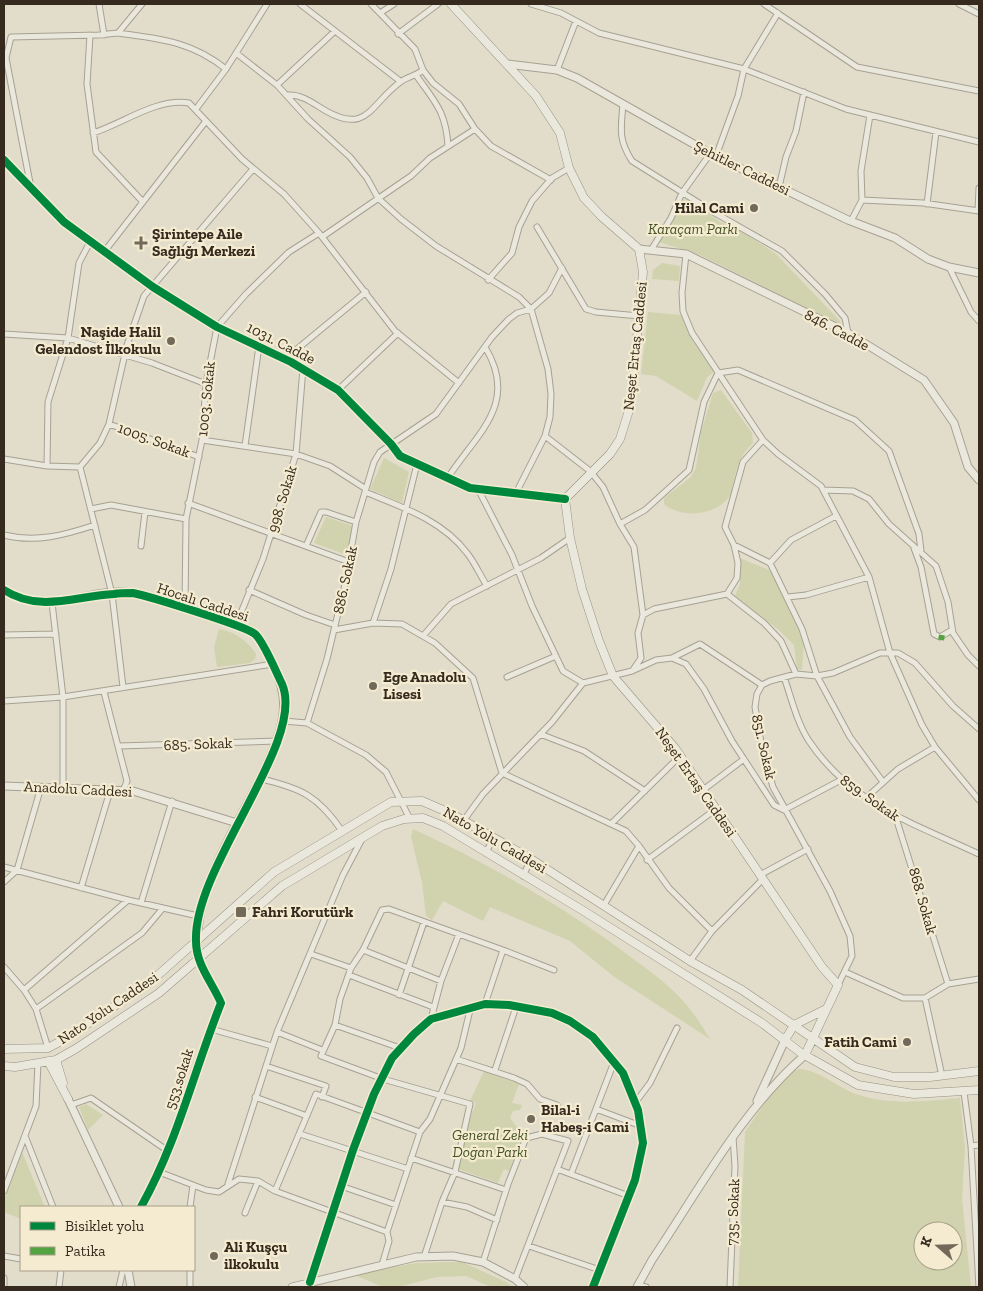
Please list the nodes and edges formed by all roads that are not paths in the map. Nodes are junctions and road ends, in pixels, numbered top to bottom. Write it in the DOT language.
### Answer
graph roads {
  1 [pos="99,4"];
  2 [pos="142,4"];
  3 [pos="267,4"];
  4 [pos="300,4"];
  5 [pos="371,4"];
  6 [pos="394,4"];
  7 [pos="438,4"];
  8 [pos="451,4"];
  9 [pos="532,4"];
  10 [pos="764,4"];
  11 [pos="959,4"];
  12 [pos="380,13"];
  13 [pos="778,13"];
  14 [pos="979,14"];
  15 [pos="576,21"];
  16 [pos="335,31"];
  17 [pos="118,33"];
  18 [pos="398,34"];
  19 [pos="90,35"];
  20 [pos="104,35"];
  21 [pos="236,53"];
  22 [pos="507,64"];
  23 [pos="226,69"];
  24 [pos="744,69"];
  25 [pos="423,70"];
  26 [pos="557,70"];
  27 [pos="416,75"];
  28 [pos="400,82"];
  29 [pos="277,85"];
  30 [pos="979,91"];
  31 [pos="804,92"];
  32 [pos="288,95"];
  33 [pos="623,104"];
  34 [pos="196,109"];
  35 [pos="870,115"];
  36 [pos="206,121"];
  37 [pos="475,129"];
  38 [pos="936,132"];
  39 [pos="93,133"];
  40 [pos="979,142"];
  41 [pos="448,146"];
  42 [pos="713,155"];
  43 [pos="4,160"];
  44 [pos="569,168"];
  45 [pos="253,169"];
  46 [pos="551,180"];
  47 [pos="779,186"];
  48 [pos="31,188"];
  49 [pos="979,188"];
  50 [pos="682,193"];
  51 [pos="378,198"];
  52 [pos="862,200"];
  53 [pos="142,202"];
  54 [pos="928,204"];
  55 [pos="979,211"];
  56 [pos="850,221"];
  57 [pos="538,227"];
  58 [pos="321,235"];
  59 [pos="90,242"];
  60 [pos="640,249"];
  61 [pos="651,250"];
  62 [pos="104,252"];
  63 [pos="686,254"];
  64 [pos="949,267"];
  65 [pos="562,268"];
  66 [pos="979,273"];
  67 [pos="488,280"];
  68 [pos="154,287"];
  69 [pos="366,292"];
  70 [pos="531,309"];
  71 [pos="639,316"];
  72 [pos="979,321"];
  73 [pos="217,327"];
  74 [pos="398,333"];
  75 [pos="848,333"];
  76 [pos="4,334"];
  77 [pos="68,338"];
  78 [pos="259,346"];
  79 [pos="485,347"];
  80 [pos="125,355"];
  81 [pos="285,359"];
  82 [pos="302,368"];
  83 [pos="718,373"];
  84 [pos="459,383"];
  85 [pos="206,384"];
  86 [pos="338,390"];
  87 [pos="109,424"];
  88 [pos="545,436"];
  89 [pos="202,440"];
  90 [pos="763,440"];
  91 [pos="391,444"];
  92 [pos="245,446"];
  93 [pos="296,454"];
  94 [pos="198,457"];
  95 [pos="4,459"];
  96 [pos="417,464"];
  97 [pos="47,466"];
  98 [pos="80,467"];
  99 [pos="590,471"];
  100 [pos="447,479"];
  101 [pos="979,480"];
  102 [pos="478,489"];
  103 [pos="366,490"];
  104 [pos="823,490"];
  105 [pos="516,493"];
  106 [pos="565,499"];
  107 [pos="188,503"];
  108 [pos="405,508"];
  109 [pos="91,509"];
  110 [pos="145,512"];
  111 [pos="836,516"];
  112 [pos="186,519"];
  113 [pos="356,522"];
  114 [pos="620,524"];
  115 [pos="95,525"];
  116 [pos="272,533"];
  117 [pos="4,535"];
  118 [pos="570,538"];
  119 [pos="734,545"];
  120 [pos="140,546"];
  121 [pos="306,546"];
  122 [pos="914,547"];
  123 [pos="921,552"];
  124 [pos="349,562"];
  125 [pos="770,563"];
  126 [pos="517,570"];
  127 [pos="869,577"];
  128 [pos="487,586"];
  129 [pos="4,590"];
  130 [pos="249,590"];
  131 [pos="112,594"];
  132 [pos="727,594"];
  133 [pos="788,598"];
  134 [pos="52,603"];
  135 [pos="185,609"];
  136 [pos="644,615"];
  137 [pos="373,623"];
  138 [pos="236,625"];
  139 [pos="335,628"];
  140 [pos="952,630"];
  141 [pos="56,634"];
  142 [pos="4,635"];
  143 [pos="423,636"];
  144 [pos="890,653"];
  145 [pos="556,656"];
  146 [pos="672,658"];
  147 [pos="273,664"];
  148 [pos="979,666"];
  149 [pos="632,671"];
  150 [pos="796,674"];
  151 [pos="613,676"];
  152 [pos="817,676"];
  153 [pos="507,677"];
  154 [pos="784,677"];
  155 [pos="583,683"];
  156 [pos="762,685"];
  157 [pos="123,687"];
  158 [pos="104,692"];
  159 [pos="64,697"];
  160 [pos="4,701"];
  161 [pos="284,721"];
  162 [pos="307,723"];
  163 [pos="979,728"];
  164 [pos="540,734"];
  165 [pos="277,741"];
  166 [pos="119,746"];
  167 [pos="935,746"];
  168 [pos="680,756"];
  169 [pos="744,759"];
  170 [pos="502,773"];
  171 [pos="261,779"];
  172 [pos="841,780"];
  173 [pos="883,782"];
  174 [pos="4,786"];
  175 [pos="41,787"];
  176 [pos="63,788"];
  177 [pos="703,790"];
  178 [pos="110,791"];
  179 [pos="123,791"];
  180 [pos="645,791"];
  181 [pos="866,797"];
  182 [pos="979,800"];
  183 [pos="172,801"];
  184 [pos="400,802"];
  185 [pos="716,809"];
  186 [pos="784,810"];
  187 [pos="410,818"];
  188 [pos="896,818"];
  189 [pos="464,820"];
  190 [pos="237,823"];
  191 [pos="612,823"];
  192 [pos="342,830"];
  193 [pos="364,837"];
  194 [pos="493,838"];
  195 [pos="639,846"];
  196 [pos="808,849"];
  197 [pos="486,853"];
  198 [pos="979,854"];
  199 [pos="530,859"];
  200 [pos="647,860"];
  201 [pos="4,867"];
  202 [pos="17,870"];
  203 [pos="523,876"];
  204 [pos="762,877"];
  205 [pos="4,882"];
  206 [pos="81,888"];
  207 [pos="128,900"];
  208 [pos="141,903"];
  209 [pos="604,905"];
  210 [pos="163,908"];
  211 [pos="198,916"];
  212 [pos="424,922"];
  213 [pos="712,931"];
  214 [pos="459,934"];
  215 [pos="195,940"];
  216 [pos="363,950"];
  217 [pos="503,950"];
  218 [pos="311,954"];
  219 [pos="198,960"];
  220 [pos="690,961"];
  221 [pos="4,967"];
  222 [pos="351,968"];
  223 [pos="409,968"];
  224 [pos="554,970"];
  225 [pos="845,972"];
  226 [pos="348,976"];
  227 [pos="979,979"];
  228 [pos="441,981"];
  229 [pos="948,984"];
  230 [pos="838,985"];
  231 [pos="24,990"];
  232 [pos="399,995"];
  233 [pos="925,998"];
  234 [pos="485,1004"];
  235 [pos="433,1007"];
  236 [pos="516,1007"];
  237 [pos="36,1009"];
  238 [pos="826,1009"];
  239 [pos="470,1010"];
  240 [pos="431,1019"];
  241 [pos="335,1025"];
  242 [pos="794,1026"];
  243 [pos="676,1028"];
  244 [pos="211,1029"];
  245 [pos="277,1032"];
  246 [pos="814,1039"];
  247 [pos="784,1040"];
  248 [pos="272,1046"];
  249 [pos="48,1048"];
  250 [pos="400,1048"];
  251 [pos="4,1049"];
  252 [pos="322,1050"];
  253 [pos="805,1055"];
  254 [pos="456,1059"];
  255 [pos="56,1060"];
  256 [pos="48,1061"];
  257 [pos="614,1062"];
  258 [pos="38,1063"];
  259 [pos="4,1066"];
  260 [pos="266,1066"];
  261 [pos="495,1070"];
  262 [pos="979,1071"];
  263 [pos="942,1076"];
  264 [pos="382,1078"];
  265 [pos="979,1090"];
  266 [pos="964,1092"];
  267 [pos="440,1095"];
  268 [pos="322,1096"];
  269 [pos="255,1097"];
  270 [pos="70,1102"];
  271 [pos="635,1103"];
  272 [pos="557,1105"];
  273 [pos="755,1106"];
  274 [pos="596,1109"];
  275 [pos="368,1112"];
  276 [pos="307,1116"];
  277 [pos="641,1126"];
  278 [pos="420,1132"];
  279 [pos="300,1134"];
  280 [pos="25,1135"];
  281 [pos="733,1138"];
  282 [pos="979,1145"];
  283 [pos="971,1146"];
  284 [pos="352,1150"];
  285 [pos="168,1151"];
  286 [pos="412,1158"];
  287 [pos="408,1168"];
  288 [pos="557,1169"];
  289 [pos="159,1172"];
  290 [pos="455,1172"];
  291 [pos="571,1174"];
  292 [pos="258,1182"];
  293 [pos="193,1184"];
  294 [pos="228,1184"];
  295 [pos="341,1186"];
  296 [pos="506,1190"];
  297 [pos="4,1191"];
  298 [pos="275,1191"];
  299 [pos="629,1196"];
  300 [pos="442,1202"];
  301 [pos="396,1205"];
  302 [pos="53,1206"];
  303 [pos="119,1206"];
  304 [pos="142,1206"];
  305 [pos="190,1206"];
  306 [pos="245,1212"];
  307 [pos="332,1212"];
  308 [pos="977,1218"];
  309 [pos="497,1220"];
  310 [pos="387,1232"];
  311 [pos="529,1246"];
  312 [pos="4,1256"];
  313 [pos="424,1257"];
  314 [pos="20,1259"];
  315 [pos="484,1262"];
  316 [pos="382,1265"];
  317 [pos="600,1270"];
  318 [pos="61,1271"];
  319 [pos="123,1271"];
  320 [pos="128,1271"];
  321 [pos="190,1271"];
  322 [pos="4,1278"];
  323 [pos="326,1278"];
  324 [pos="515,1280"];
  325 [pos="310,1282"];
  326 [pos="637,1286"];
  327 [pos="4,1287"];
  328 [pos="59,1287"];
  329 [pos="119,1287"];
  330 [pos="131,1287"];
  331 [pos="190,1287"];
  332 [pos="292,1287"];
  333 [pos="323,1287"];
  334 [pos="524,1287"];
  335 [pos="593,1287"];
  336 [pos="646,1287"];
  337 [pos="730,1287"];
  338 [pos="979,1287"];
  1 -- 20 [label="street"];
  2 -- 17 [label="street"];
  3 -- 21 [label="street"];
  4 -- 16 [label="street"];
  5 -- 12 [label="street"];
  6 -- 12 [label="street"];
  7 -- 18 [label="street"];
  8 -- 22 [label="main road"];
  9 -- 15 [label="street"];
  10 -- 13 [label="street"];
  11 -- 14 [label="street"];
  12 -- 18 [label="street"];
  13 -- 24 [label="street"];
  13 -- 30 [label="street"];
  15 -- 24 [label="street"];
  15 -- 26 [label="street"];
  16 -- 28 [label="street"];
  16 -- 29 [label="street"];
  17 -- 20 [label="street"];
  17 -- 23 [label="street"];
  18 -- 25 [label="street"];
  19 -- 20 [label="street"];
  19 -- 39 [label="street"];
  19 -- 48 [label="street"];
  21 -- 23 [label="street"];
  21 -- 29 [label="street"];
  22 -- 26 [label="street, Şehitler Caddesi"];
  22 -- 44 [label="main road"];
  23 -- 34 [label="street"];
  24 -- 31 [label="street"];
  24 -- 42 [label="street"];
  25 -- 27 [label="street"];
  25 -- 37 [label="street"];
  26 -- 33 [label="street, Şehitler Caddesi"];
  27 -- 28 [label="street"];
  27 -- 41 [label="street"];
  28 -- 32 [label="street"];
  29 -- 32 [label="street"];
  31 -- 35 [label="street"];
  31 -- 47 [label="street"];
  32 -- 51 [label="street"];
  33 -- 42 [label="street, Şehitler Caddesi"];
  33 -- 50 [label="street"];
  34 -- 36 [label="street"];
  34 -- 39 [label="street"];
  35 -- 38 [label="street"];
  35 -- 52 [label="street"];
  36 -- 45 [label="street"];
  36 -- 53 [label="street"];
  37 -- 41 [label="street"];
  37 -- 46 [label="street"];
  38 -- 40 [label="street"];
  38 -- 54 [label="street"];
  39 -- 53 [label="street"];
  41 -- 51 [label="street"];
  42 -- 47 [label="street, Şehitler Caddesi"];
  42 -- 50 [label="street"];
  43 -- 48 [label="street, 1031. Cadde"];
  44 -- 46 [label="street"];
  44 -- 60 [label="main road"];
  45 -- 58 [label="street"];
  45 -- 68 [label="street"];
  46 -- 67 [label="street"];
  47 -- 56 [label="street, Şehitler Caddesi"];
  48 -- 59 [label="street, 1031. Cadde"];
  49 -- 55 [label="street"];
  50 -- 61 [label="street"];
  50 -- 75 [label="street"];
  51 -- 58 [label="street"];
  51 -- 67 [label="street"];
  52 -- 54 [label="street"];
  52 -- 56 [label="street"];
  53 -- 62 [label="street"];
  54 -- 55 [label="street"];
  56 -- 64 [label="street, Şehitler Caddesi"];
  57 -- 65 [label="street"];
  58 -- 69 [label="street"];
  58 -- 73 [label="street"];
  59 -- 62 [label="street, 1031. Cadde"];
  59 -- 77 [label="street"];
  60 -- 61 [label="street, 846. Cadde"];
  60 -- 71 [label="main road, Neşet Ertaş Caddesi"];
  61 -- 63 [label="street, 846. Cadde"];
  62 -- 68 [label="street, 1031. Cadde"];
  63 -- 75 [label="street, 846. Cadde"];
  63 -- 83 [label="street"];
  64 -- 66 [label="street, Şehitler Caddesi"];
  64 -- 72 [label="street"];
  65 -- 70 [label="street, 886. Sokak"];
  65 -- 71 [label="street"];
  67 -- 70 [label="street"];
  68 -- 73 [label="street, 1031. Cadde"];
  68 -- 80 [label="street"];
  69 -- 74 [label="street"];
  69 -- 81 [label="street"];
  70 -- 79 [label="street, 886. Sokak"];
  70 -- 88 [label="street"];
  71 -- 99 [label="main road, Neşet Ertaş Caddesi"];
  73 -- 78 [label="street, 1031. Cadde"];
  73 -- 85 [label="street, 1003. Sokak"];
  74 -- 84 [label="street"];
  74 -- 86 [label="street"];
  75 -- 101 [label="street, 846. Cadde"];
  76 -- 77 [label="street"];
  77 -- 80 [label="street"];
  77 -- 97 [label="street"];
  78 -- 81 [label="street, 1031. Cadde"];
  78 -- 92 [label="street"];
  79 -- 84 [label="street, 886. Sokak"];
  79 -- 100 [label="street"];
  80 -- 85 [label="street"];
  80 -- 87 [label="street"];
  81 -- 82 [label="street, 1031. Cadde"];
  82 -- 86 [label="street, 1031. Cadde"];
  82 -- 93 [label="street, 998. Sokak"];
  83 -- 90 [label="street"];
  83 -- 114 [label="street"];
  83 -- 123 [label="street"];
  84 -- 91 [label="street, 886. Sokak"];
  85 -- 89 [label="street, 1003. Sokak"];
  86 -- 91 [label="street, 1031. Cadde"];
  87 -- 94 [label="street, 1005. Sokak"];
  87 -- 98 [label="street"];
  88 -- 99 [label="street"];
  88 -- 105 [label="street"];
  89 -- 92 [label="street"];
  89 -- 94 [label="street, 1003. Sokak"];
  90 -- 104 [label="street"];
  90 -- 119 [label="street"];
  91 -- 96 [label="street, 1031. Cadde"];
  91 -- 103 [label="street, 886. Sokak"];
  92 -- 93 [label="street"];
  93 -- 103 [label="street"];
  93 -- 116 [label="street, 998. Sokak"];
  94 -- 107 [label="street, 1003. Sokak"];
  95 -- 97 [label="street"];
  96 -- 100 [label="street, 1031. Cadde"];
  96 -- 108 [label="street"];
  97 -- 98 [label="street"];
  98 -- 109 [label="street"];
  99 -- 106 [label="main road, Neşet Ertaş Caddesi"];
  99 -- 114 [label="street"];
  100 -- 102 [label="street, 1031. Cadde"];
  102 -- 105 [label="street, 1031. Cadde"];
  102 -- 126 [label="street"];
  103 -- 108 [label="street"];
  103 -- 113 [label="street, 886. Sokak"];
  104 -- 111 [label="street"];
  104 -- 122 [label="street"];
  105 -- 106 [label="street, 1031. Cadde"];
  106 -- 118 [label="main road, Neşet Ertaş Caddesi"];
  107 -- 112 [label="street, 1003. Sokak"];
  107 -- 116 [label="street"];
  108 -- 128 [label="street"];
  108 -- 137 [label="street"];
  109 -- 110 [label="street"];
  109 -- 115 [label="street"];
  110 -- 112 [label="street"];
  110 -- 120 [label="street"];
  111 -- 125 [label="street"];
  111 -- 127 [label="street"];
  112 -- 135 [label="street, 1003. Sokak"];
  113 -- 121 [label="street"];
  113 -- 124 [label="street, 886. Sokak"];
  114 -- 136 [label="street"];
  115 -- 117 [label="street"];
  115 -- 131 [label="street"];
  116 -- 121 [label="street"];
  116 -- 130 [label="street, 998. Sokak"];
  118 -- 126 [label="street"];
  118 -- 151 [label="main road, Neşet Ertaş Caddesi"];
  119 -- 125 [label="street"];
  119 -- 132 [label="street"];
  121 -- 124 [label="street"];
  122 -- 123 [label="street"];
  122 -- 140 [label="street"];
  123 -- 140 [label="street"];
  124 -- 139 [label="street, 886. Sokak"];
  125 -- 133 [label="street"];
  126 -- 128 [label="street"];
  126 -- 145 [label="street"];
  127 -- 133 [label="street"];
  127 -- 144 [label="street"];
  128 -- 143 [label="street"];
  129 -- 134 [label="street, Hocalı Caddesi"];
  130 -- 138 [label="street, 998. Sokak"];
  130 -- 139 [label="street"];
  131 -- 134 [label="street, Hocalı Caddesi"];
  131 -- 135 [label="street, Hocalı Caddesi"];
  131 -- 157 [label="street"];
  132 -- 136 [label="street"];
  132 -- 150 [label="street"];
  133 -- 152 [label="street"];
  134 -- 141 [label="street"];
  135 -- 138 [label="street, Hocalı Caddesi"];
  136 -- 149 [label="street"];
  137 -- 139 [label="street"];
  137 -- 143 [label="street"];
  138 -- 147 [label="street, Hocalı Caddesi"];
  139 -- 162 [label="street, 886. Sokak"];
  140 -- 148 [label="street"];
  141 -- 142 [label="street"];
  141 -- 159 [label="street"];
  143 -- 170 [label="street"];
  144 -- 152 [label="street"];
  144 -- 163 [label="street"];
  144 -- 167 [label="street"];
  145 -- 153 [label="street"];
  145 -- 155 [label="street"];
  146 -- 149 [label="street"];
  146 -- 156 [label="street"];
  146 -- 169 [label="street"];
  147 -- 157 [label="street"];
  147 -- 161 [label="street, Hocalı Caddesi"];
  149 -- 151 [label="street"];
  150 -- 152 [label="street"];
  150 -- 154 [label="street"];
  151 -- 155 [label="street"];
  151 -- 168 [label="main road, Neşet Ertaş Caddesi"];
  152 -- 173 [label="street"];
  154 -- 156 [label="street"];
  154 -- 172 [label="street, 859. Sokak"];
  155 -- 164 [label="street"];
  156 -- 186 [label="street, 851. Sokak"];
  157 -- 158 [label="street"];
  158 -- 159 [label="street"];
  158 -- 166 [label="street"];
  159 -- 160 [label="street"];
  159 -- 176 [label="street"];
  161 -- 162 [label="street"];
  161 -- 165 [label="street, Hocalı Caddesi"];
  162 -- 184 [label="street"];
  164 -- 170 [label="street"];
  164 -- 180 [label="street"];
  165 -- 166 [label="street, 685. Sokak"];
  165 -- 171 [label="street, Hocalı Caddesi"];
  166 -- 179 [label="street"];
  167 -- 173 [label="street"];
  167 -- 182 [label="street"];
  168 -- 177 [label="main road, Neşet Ertaş Caddesi"];
  168 -- 180 [label="street"];
  169 -- 177 [label="street"];
  169 -- 186 [label="street"];
  170 -- 189 [label="street"];
  170 -- 191 [label="street"];
  171 -- 190 [label="street, Hocalı Caddesi"];
  171 -- 192 [label="street"];
  172 -- 181 [label="street, 859. Sokak"];
  172 -- 186 [label="street"];
  173 -- 181 [label="street"];
  174 -- 175 [label="street, Anadolu Caddesi"];
  175 -- 176 [label="street, Anadolu Caddesi"];
  175 -- 202 [label="street"];
  176 -- 178 [label="street, Anadolu Caddesi"];
  177 -- 185 [label="main road, Neşet Ertaş Caddesi"];
  178 -- 179 [label="street, Anadolu Caddesi"];
  178 -- 206 [label="street"];
  179 -- 183 [label="street, Anadolu Caddesi"];
  180 -- 191 [label="street"];
  181 -- 188 [label="street, 859. Sokak"];
  183 -- 190 [label="street, Anadolu Caddesi"];
  183 -- 208 [label="street"];
  184 -- 187 [label="street"];
  184 -- 189 [label="main road, Nato Yolu Caddesi"];
  184 -- 192 [label="main road, Nato Yolu Caddesi"];
  185 -- 200 [label="street"];
  185 -- 204 [label="main road, Neşet Ertaş Caddesi"];
  186 -- 196 [label="street, 851. Sokak"];
  187 -- 193 [label="main road"];
  187 -- 197 [label="main road"];
  188 -- 198 [label="street, 859. Sokak"];
  188 -- 229 [label="street, 868. Sokak"];
  189 -- 194 [label="main road, Nato Yolu Caddesi"];
  190 -- 211 [label="street, Hocalı Caddesi"];
  191 -- 195 [label="street"];
  192 -- 215 [label="main road, Nato Yolu Caddesi"];
  193 -- 218 [label="street"];
  193 -- 219 [label="main road"];
  194 -- 197 [label="street"];
  194 -- 199 [label="main road, Nato Yolu Caddesi"];
  195 -- 200 [label="street"];
  195 -- 209 [label="street"];
  196 -- 204 [label="street"];
  196 -- 225 [label="street, 851. Sokak"];
  197 -- 203 [label="main road"];
  199 -- 203 [label="street"];
  199 -- 209 [label="main road, Nato Yolu Caddesi"];
  200 -- 213 [label="street"];
  201 -- 202 [label="street"];
  202 -- 205 [label="street"];
  202 -- 206 [label="street"];
  203 -- 247 [label="main road"];
  204 -- 213 [label="street"];
  204 -- 230 [label="main road, Neşet Ertaş Caddesi"];
  206 -- 207 [label="street"];
  207 -- 208 [label="street"];
  207 -- 231 [label="street"];
  208 -- 210 [label="street"];
  209 -- 220 [label="main road, Nato Yolu Caddesi"];
  210 -- 211 [label="street"];
  210 -- 237 [label="street"];
  211 -- 215 [label="street, Hocalı Caddesi"];
  212 -- 214 [label="street"];
  212 -- 216 [label="street"];
  212 -- 223 [label="street"];
  213 -- 220 [label="street"];
  214 -- 217 [label="street"];
  214 -- 228 [label="street"];
  215 -- 219 [label="street, Hocalı Caddesi"];
  215 -- 249 [label="main road, Nato Yolu Caddesi"];
  216 -- 222 [label="street"];
  216 -- 223 [label="street"];
  217 -- 224 [label="street"];
  217 -- 234 [label="street"];
  218 -- 222 [label="street"];
  218 -- 245 [label="street"];
  219 -- 244 [label="street, 553.sokak"];
  219 -- 255 [label="main road"];
  220 -- 242 [label="main road, Nato Yolu Caddesi"];
  221 -- 231 [label="street"];
  222 -- 226 [label="street"];
  223 -- 228 [label="street"];
  223 -- 232 [label="street"];
  225 -- 230 [label="street, 851. Sokak"];
  225 -- 233 [label="street"];
  226 -- 232 [label="street"];
  226 -- 241 [label="street"];
  227 -- 229 [label="street"];
  228 -- 235 [label="street"];
  229 -- 233 [label="street"];
  230 -- 238 [label="main road, 851. Sokak"];
  231 -- 237 [label="street"];
  232 -- 235 [label="street"];
  233 -- 263 [label="street"];
  234 -- 236 [label="street"];
  234 -- 239 [label="street"];
  235 -- 240 [label="street"];
  236 -- 257 [label="street"];
  236 -- 261 [label="street"];
  237 -- 249 [label="street"];
  238 -- 242 [label="main road"];
  238 -- 246 [label="main road, 851. Sokak"];
  239 -- 240 [label="street"];
  239 -- 254 [label="street"];
  240 -- 250 [label="street"];
  241 -- 250 [label="street"];
  241 -- 252 [label="street"];
  242 -- 246 [label="main road, Nato Yolu Caddesi"];
  242 -- 247 [label="main road"];
  243 -- 271 [label="street"];
  244 -- 248 [label="street"];
  244 -- 285 [label="street, 553.sokak"];
  245 -- 248 [label="street"];
  245 -- 252 [label="street"];
  246 -- 253 [label="main road, 851. Sokak"];
  246 -- 263 [label="main road, Nato Yolu Caddesi"];
  247 -- 253 [label="main road"];
  247 -- 273 [label="street"];
  248 -- 260 [label="street"];
  249 -- 251 [label="main road, Nato Yolu Caddesi"];
  250 -- 264 [label="street"];
  252 -- 264 [label="street"];
  253 -- 266 [label="main road"];
  253 -- 273 [label="street"];
  254 -- 261 [label="street"];
  254 -- 267 [label="street"];
  255 -- 256 [label="main road"];
  255 -- 270 [label="main road"];
  256 -- 258 [label="main road"];
  256 -- 270 [label="main road"];
  257 -- 271 [label="street"];
  257 -- 274 [label="street"];
  258 -- 259 [label="main road"];
  258 -- 280 [label="street"];
  260 -- 268 [label="street"];
  260 -- 269 [label="street"];
  261 -- 272 [label="street"];
  262 -- 263 [label="main road, Nato Yolu Caddesi"];
  264 -- 267 [label="street"];
  264 -- 275 [label="street"];
  265 -- 266 [label="main road"];
  266 -- 283 [label="street"];
  267 -- 278 [label="street"];
  267 -- 290 [label="street"];
  268 -- 275 [label="street"];
  268 -- 276 [label="street"];
  269 -- 276 [label="street"];
  269 -- 294 [label="street"];
  270 -- 285 [label="street"];
  270 -- 303 [label="street"];
  271 -- 277 [label="street"];
  273 -- 281 [label="street"];
  274 -- 277 [label="street"];
  274 -- 291 [label="street"];
  275 -- 278 [label="street"];
  275 -- 284 [label="street"];
  276 -- 279 [label="street"];
  277 -- 299 [label="street"];
  278 -- 286 [label="street"];
  279 -- 284 [label="street"];
  279 -- 298 [label="street"];
  280 -- 297 [label="street"];
  280 -- 302 [label="street"];
  281 -- 326 [label="street"];
  281 -- 337 [label="street, 735. Sokak"];
  282 -- 283 [label="street"];
  283 -- 308 [label="street"];
  284 -- 287 [label="street"];
  284 -- 295 [label="street"];
  285 -- 289 [label="street, 553.sokak"];
  286 -- 287 [label="street"];
  286 -- 290 [label="street"];
  287 -- 301 [label="street"];
  288 -- 291 [label="street"];
  288 -- 296 [label="street"];
  288 -- 311 [label="street"];
  289 -- 293 [label="street"];
  289 -- 304 [label="street, 553.sokak"];
  290 -- 296 [label="street"];
  290 -- 300 [label="street"];
  291 -- 299 [label="street"];
  292 -- 294 [label="street"];
  292 -- 298 [label="street"];
  292 -- 306 [label="street"];
  293 -- 294 [label="street"];
  293 -- 305 [label="street"];
  295 -- 301 [label="street"];
  295 -- 307 [label="street"];
  296 -- 309 [label="street"];
  298 -- 307 [label="street"];
  299 -- 317 [label="street"];
  300 -- 309 [label="street"];
  300 -- 313 [label="street"];
  301 -- 310 [label="street"];
  307 -- 310 [label="street"];
  307 -- 325 [label="street"];
  308 -- 338 [label="street"];
  309 -- 315 [label="street"];
  310 -- 316 [label="street"];
  311 -- 317 [label="street"];
  311 -- 324 [label="street"];
  312 -- 314 [label="street"];
  313 -- 315 [label="street"];
  313 -- 316 [label="street"];
  315 -- 324 [label="street"];
  316 -- 323 [label="street"];
  317 -- 335 [label="street"];
  318 -- 328 [label="street"];
  319 -- 329 [label="street"];
  320 -- 330 [label="street"];
  321 -- 331 [label="street"];
  322 -- 327 [label="street"];
  323 -- 325 [label="street"];
  323 -- 333 [label="street"];
  324 -- 334 [label="street"];
  325 -- 332 [label="street"];
  326 -- 336 [label="street"];
}
